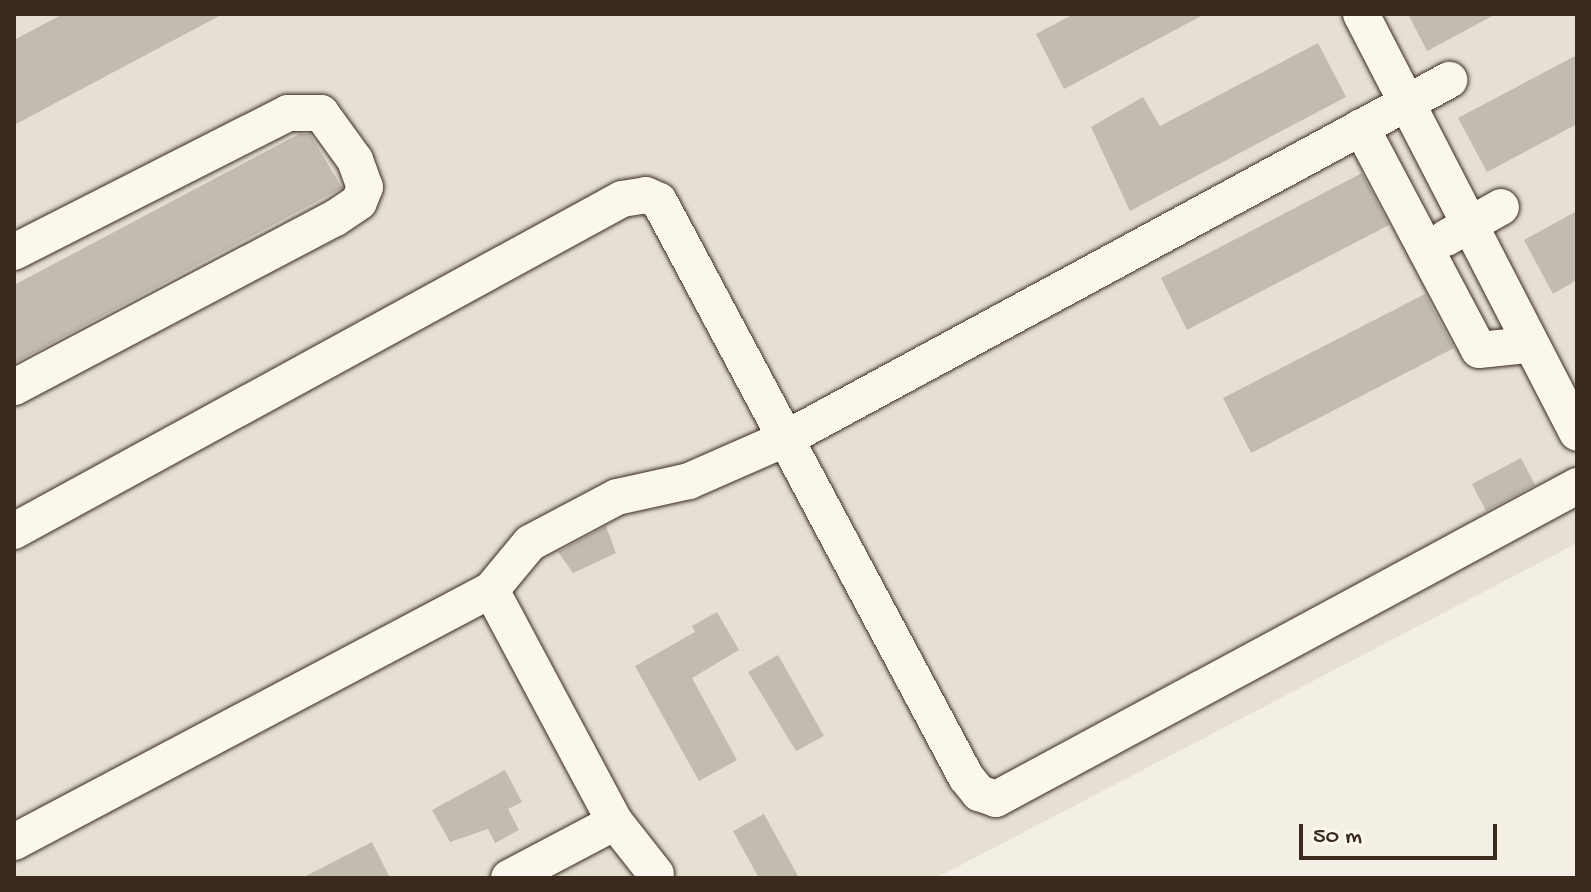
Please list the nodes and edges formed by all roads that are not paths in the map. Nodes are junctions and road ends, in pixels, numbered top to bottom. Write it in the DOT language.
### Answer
graph roads {
  1 [pos="1361,14"];
  2 [pos="1449,80"];
  3 [pos="1407,102"];
  4 [pos="1361,127"];
  5 [pos="1501,207"];
  6 [pos="1465,225"];
  7 [pos="1428,250"];
  8 [pos="14,252"];
  9 [pos="1527,345"];
  10 [pos="14,387"];
  11 [pos="1577,433"];
  12 [pos="787,438"];
  13 [pos="1577,486"];
  14 [pos="14,531"];
  15 [pos="491,590"];
  16 [pos="615,822"];
  17 [pos="14,842"];
  18 [pos="656,874"];
  19 [pos="509,878"];
  1 -- 3 [label="lane"];
  2 -- 3 [label="lane"];
  3 -- 4 [label="lane"];
  3 -- 6 [label="lane"];
  4 -- 7 [label="lane"];
  4 -- 12 [label="lane"];
  5 -- 6 [label="lane"];
  6 -- 7 [label="lane"];
  6 -- 9 [label="lane"];
  7 -- 9 [label="lane"];
  8 -- 10 [label="lane"];
  9 -- 11 [label="lane"];
  12 -- 13 [label="lane"];
  12 -- 14 [label="lane"];
  12 -- 15 [label="lane"];
  15 -- 16 [label="lane"];
  15 -- 17 [label="lane"];
  16 -- 18 [label="lane"];
  16 -- 19 [label="lane"];
}
